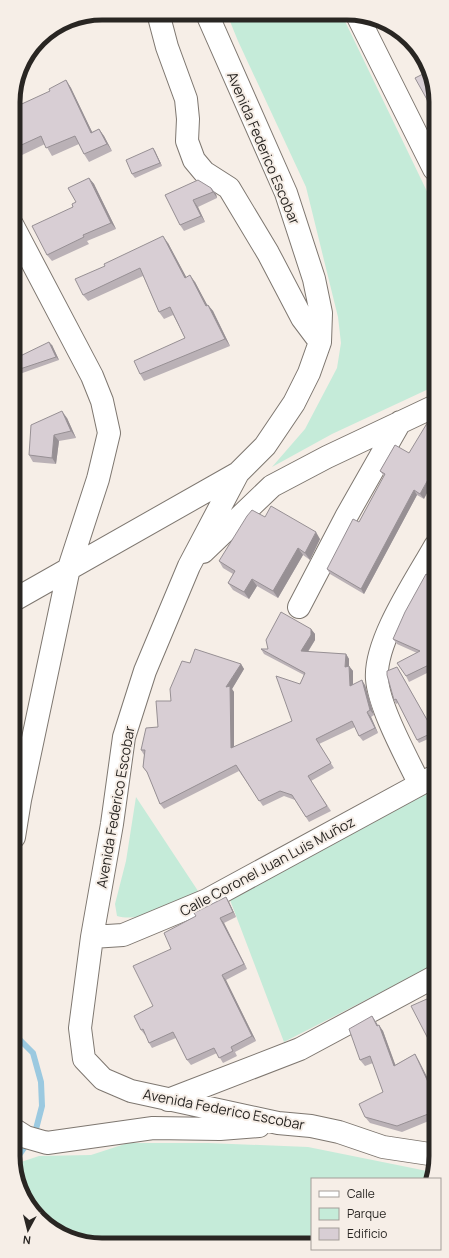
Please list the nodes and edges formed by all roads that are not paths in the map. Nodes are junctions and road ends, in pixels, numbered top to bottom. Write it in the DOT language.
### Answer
graph roads {
  1 [pos="160,20"];
  2 [pos="211,20"];
  3 [pos="360,21"];
  4 [pos="429,158"];
  5 [pos="20,239"];
  6 [pos="320,342"];
  7 [pos="429,409"];
  8 [pos="400,422"];
  9 [pos="238,473"];
  10 [pos="429,557"];
  11 [pos="189,566"];
  12 [pos="69,568"];
  13 [pos="20,597"];
  14 [pos="299,607"];
  15 [pos="427,779"];
  16 [pos="20,804"];
  17 [pos="92,937"];
  18 [pos="429,980"];
  19 [pos="168,1100"];
  20 [pos="278,1123"];
  21 [pos="20,1133"];
  22 [pos="429,1155"];
  1 -- 6 [label="street"];
  2 -- 6 [label="street, Avenida Federico Escobar"];
  3 -- 4 [label="street"];
  5 -- 12 [label="street"];
  6 -- 9 [label="street, Avenida Federico Escobar"];
  7 -- 8 [label="street"];
  8 -- 11 [label="street"];
  8 -- 14 [label="street"];
  9 -- 11 [label="street, Avenida Federico Escobar"];
  9 -- 12 [label="street"];
  10 -- 15 [label="street"];
  11 -- 17 [label="street, Avenida Federico Escobar"];
  12 -- 13 [label="street"];
  12 -- 16 [label="street"];
  15 -- 17 [label="street, Calle Coronel Juan Luis Muñoz"];
  17 -- 19 [label="street, Avenida Federico Escobar"];
  18 -- 19 [label="street"];
  19 -- 20 [label="street, Avenida Federico Escobar"];
  20 -- 21 [label="street"];
  20 -- 22 [label="street, Avenida Federico Escobar"];
}
